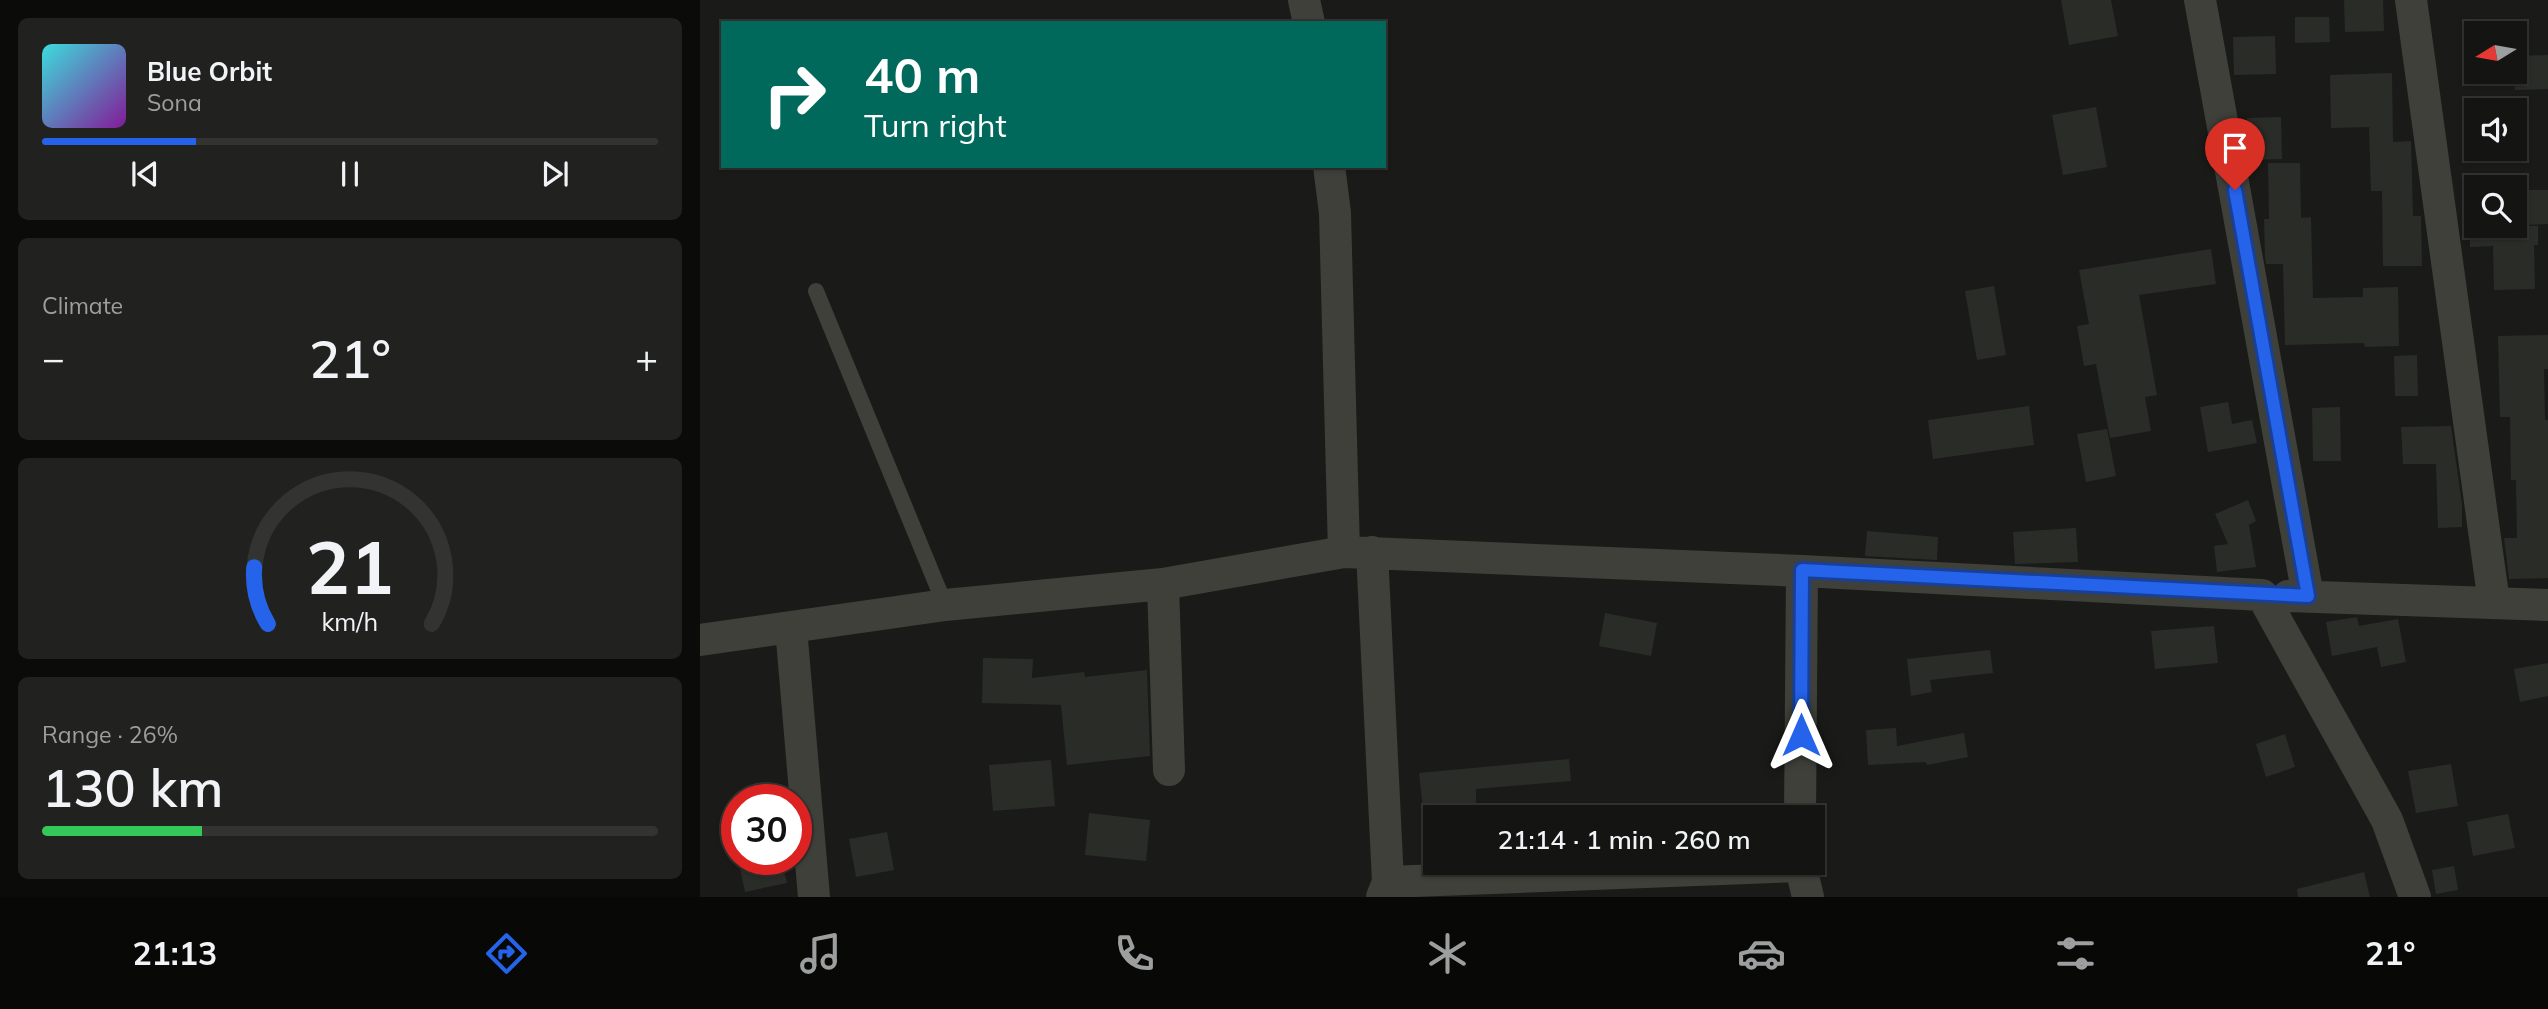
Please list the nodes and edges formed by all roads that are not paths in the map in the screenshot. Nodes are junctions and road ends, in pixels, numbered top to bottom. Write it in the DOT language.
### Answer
graph roads {
  1 [pos="1304,0"];
  2 [pos="2200,0"];
  3 [pos="2411,0"];
  4 [pos="1308,21"];
  5 [pos="1329,168"];
  6 [pos="816,291"];
  7 [pos="1358,552"];
  8 [pos="1802,570"];
  9 [pos="1163,584"];
  10 [pos="2262,595"];
  11 [pos="2308,596"];
  12 [pos="2494,603"];
  13 [pos="945,605"];
  14 [pos="2548,606"];
  15 [pos="791,628"];
  16 [pos="700,640"];
  17 [pos="1169,770"];
  18 [pos="1800,805"];
  19 [pos="1617,875"];
  20 [pos="1803,875"];
  21 [pos="1385,889"];
  22 [pos="814,897"];
  23 [pos="1808,897"];
  24 [pos="2415,897"];
  1 -- 4 [label="street"];
  2 -- 11 [label="street"];
  3 -- 12 [label="street"];
  5 -- 7 [label="street"];
  6 -- 13 [label="lane"];
  7 -- 8 [label="street"];
  7 -- 9 [label="street"];
  7 -- 21 [label="street"];
  8 -- 10 [label="street"];
  8 -- 18 [label="street"];
  9 -- 13 [label="street"];
  9 -- 17 [label="street"];
  10 -- 11 [label="street"];
  10 -- 24 [label="street"];
  11 -- 12 [label="street"];
  12 -- 14 [label="street"];
  13 -- 15 [label="street"];
  15 -- 16 [label="street"];
  15 -- 22 [label="street"];
  19 -- 21 [label="street"];
  20 -- 23 [label="street"];
}
